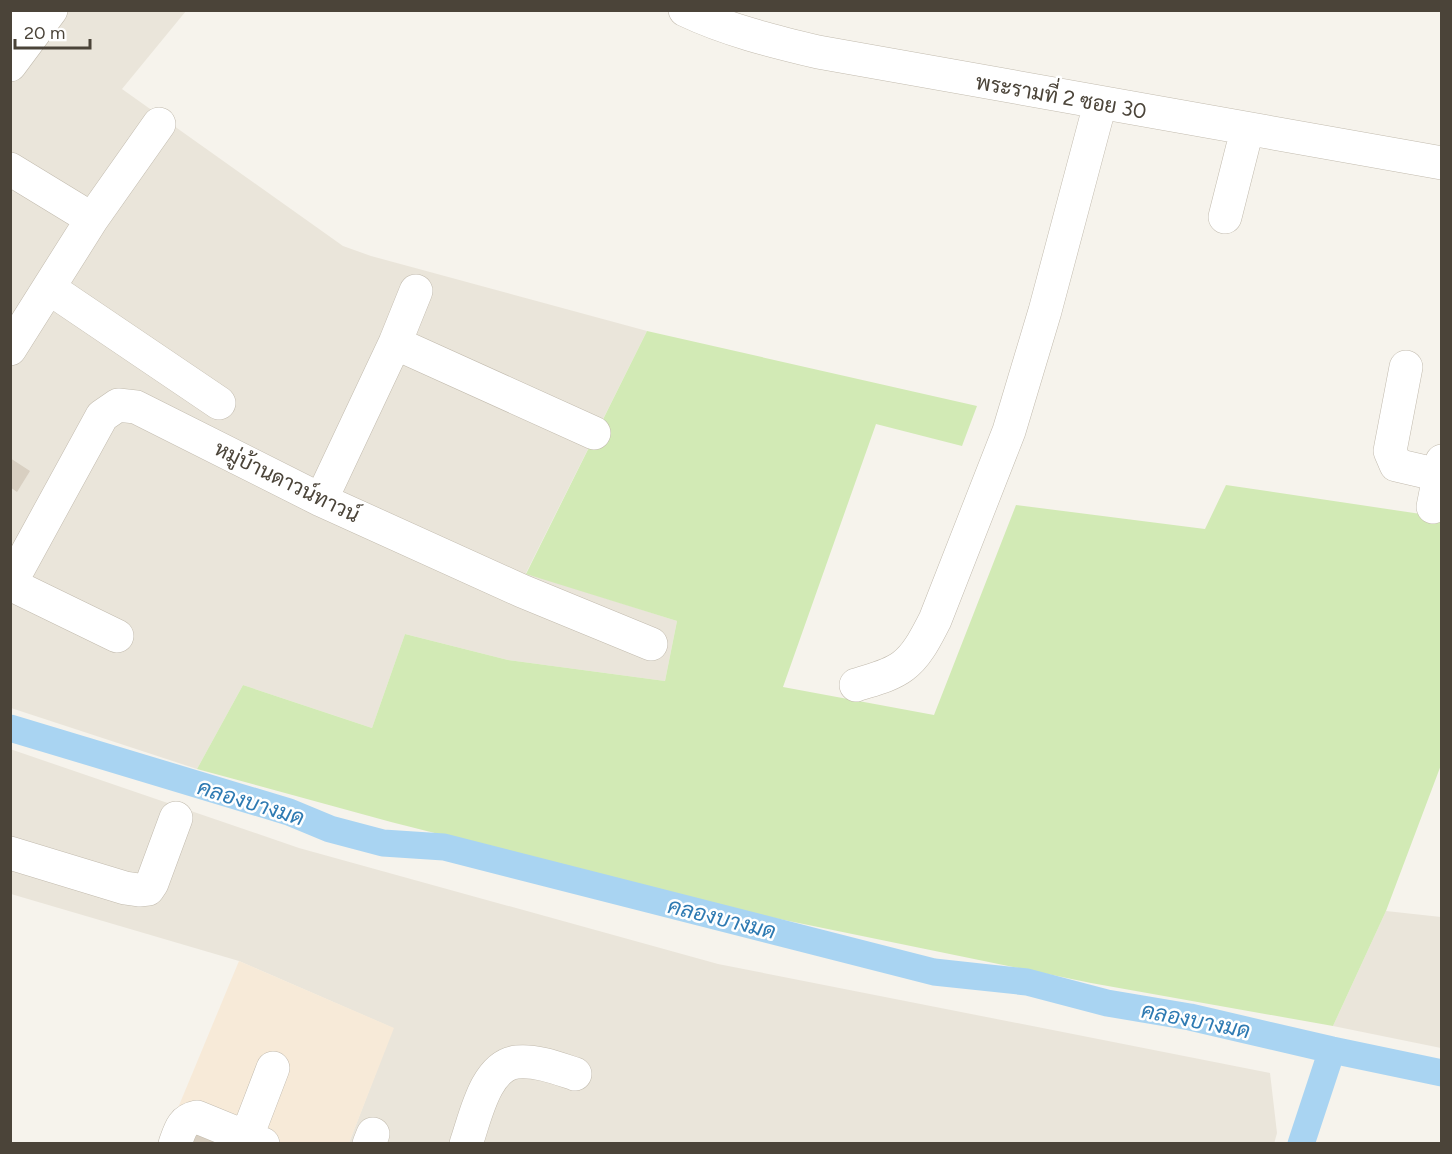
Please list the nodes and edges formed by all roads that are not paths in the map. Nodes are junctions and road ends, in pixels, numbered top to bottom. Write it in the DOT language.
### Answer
graph roads {
  1 [pos="19,10"];
  2 [pos="51,10"];
  3 [pos="685,10"];
  4 [pos="10,22"];
  5 [pos="10,65"];
  6 [pos="1100,104"];
  7 [pos="159,124"];
  8 [pos="1247,130"];
  9 [pos="1442,163"];
  10 [pos="10,169"];
  11 [pos="1225,217"];
  12 [pos="92,219"];
  13 [pos="49,288"];
  14 [pos="416,291"];
  15 [pos="395,343"];
  16 [pos="10,349"];
  17 [pos="1406,367"];
  18 [pos="219,403"];
  19 [pos="594,433"];
  20 [pos="1440,468"];
  21 [pos="321,500"];
  22 [pos="1433,507"];
  23 [pos="10,584"];
  24 [pos="117,636"];
  25 [pos="651,644"];
  26 [pos="856,685"];
  27 [pos="176,818"];
  28 [pos="10,853"];
  29 [pos="273,1068"];
  30 [pos="576,1074"];
  31 [pos="255,1140"];
  32 [pos="175,1143"];
  33 [pos="466,1143"];
  1 -- 4 [label="street"];
  2 -- 5 [label="street"];
  3 -- 6 [label="street, พระรามที่ 2 ซอย 30"];
  6 -- 8 [label="street, พระรามที่ 2 ซอย 30"];
  6 -- 26 [label="street"];
  7 -- 12 [label="street"];
  8 -- 9 [label="street, พระรามที่ 2 ซอย 30"];
  8 -- 11 [label="street"];
  10 -- 12 [label="street"];
  12 -- 13 [label="street"];
  13 -- 16 [label="street"];
  13 -- 18 [label="street"];
  14 -- 15 [label="street"];
  15 -- 19 [label="street"];
  15 -- 21 [label="street"];
  17 -- 20 [label="street"];
  20 -- 22 [label="street"];
  21 -- 23 [label="street, หมู่บ้านดาวน์ทาวน์"];
  21 -- 25 [label="street, หมู่บ้านดาวน์ทาวน์"];
  23 -- 24 [label="street"];
  27 -- 28 [label="street"];
  29 -- 31 [label="street"];
  30 -- 33 [label="street"];
  31 -- 32 [label="street"];
}
